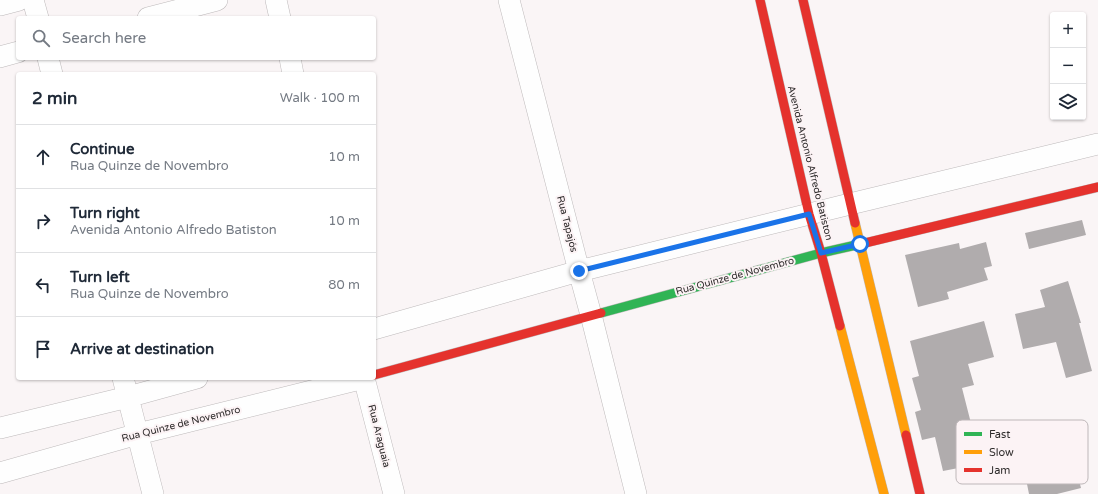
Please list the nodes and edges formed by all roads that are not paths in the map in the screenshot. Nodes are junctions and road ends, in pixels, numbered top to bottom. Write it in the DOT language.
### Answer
graph roads {
  1 [pos="19,0"];
  2 [pos="33,0"];
  3 [pos="217,0"];
  4 [pos="276,0"];
  5 [pos="509,0"];
  6 [pos="760,0"];
  7 [pos="803,0"];
  8 [pos="0,5"];
  9 [pos="37,16"];
  10 [pos="156,16"];
  11 [pos="280,16"];
  12 [pos="16,53"];
  13 [pos="0,57"];
  14 [pos="48,60"];
  15 [pos="290,60"];
  16 [pos="52,72"];
  17 [pos="293,72"];
  18 [pos="1098,144"];
  19 [pos="1098,187"];
  20 [pos="850,204"];
  21 [pos="809,214"];
  22 [pos="860,244"];
  23 [pos="821,253"];
  24 [pos="579,271"];
  25 [pos="591,315"];
  26 [pos="376,328"];
  27 [pos="376,374"];
  28 [pos="183,380"];
  29 [pos="356,380"];
  30 [pos="365,380"];
  31 [pos="126,388"];
  32 [pos="0,428"];
  33 [pos="138,434"];
  34 [pos="0,473"];
  35 [pos="153,494"];
  36 [pos="394,494"];
  37 [pos="636,494"];
  38 [pos="884,494"];
  39 [pos="920,494"];
  1 -- 8 [label="street"];
  2 -- 9 [label="street"];
  3 -- 10 [label="street"];
  4 -- 11 [label="street"];
  5 -- 24 [label="street, Rua Tapajós"];
  6 -- 21 [label="street, Avenida Antonio Alfredo Batiston"];
  7 -- 20 [label="street"];
  12 -- 13 [label="street"];
  14 -- 16 [label="street"];
  15 -- 17 [label="street"];
  18 -- 20 [label="street"];
  19 -- 22 [label="street, Rua Quinze de Novembro"];
  20 -- 21 [label="street"];
  20 -- 22 [label="street"];
  21 -- 23 [label="street, Avenida Antonio Alfredo Batiston"];
  21 -- 24 [label="street"];
  22 -- 23 [label="street, Rua Quinze de Novembro"];
  22 -- 39 [label="street"];
  23 -- 25 [label="street, Rua Quinze de Novembro"];
  23 -- 38 [label="street, Avenida Antonio Alfredo Batiston"];
  24 -- 25 [label="street, Rua Tapajós"];
  24 -- 26 [label="street"];
  25 -- 27 [label="street, Rua Quinze de Novembro"];
  25 -- 37 [label="street, Rua Tapajós"];
  28 -- 31 [label="street"];
  29 -- 33 [label="street, Rua Quinze de Novembro"];
  30 -- 36 [label="street, Rua Araguaia"];
  31 -- 32 [label="street"];
  31 -- 33 [label="street"];
  33 -- 34 [label="street, Rua Quinze de Novembro"];
  33 -- 35 [label="street"];
}
